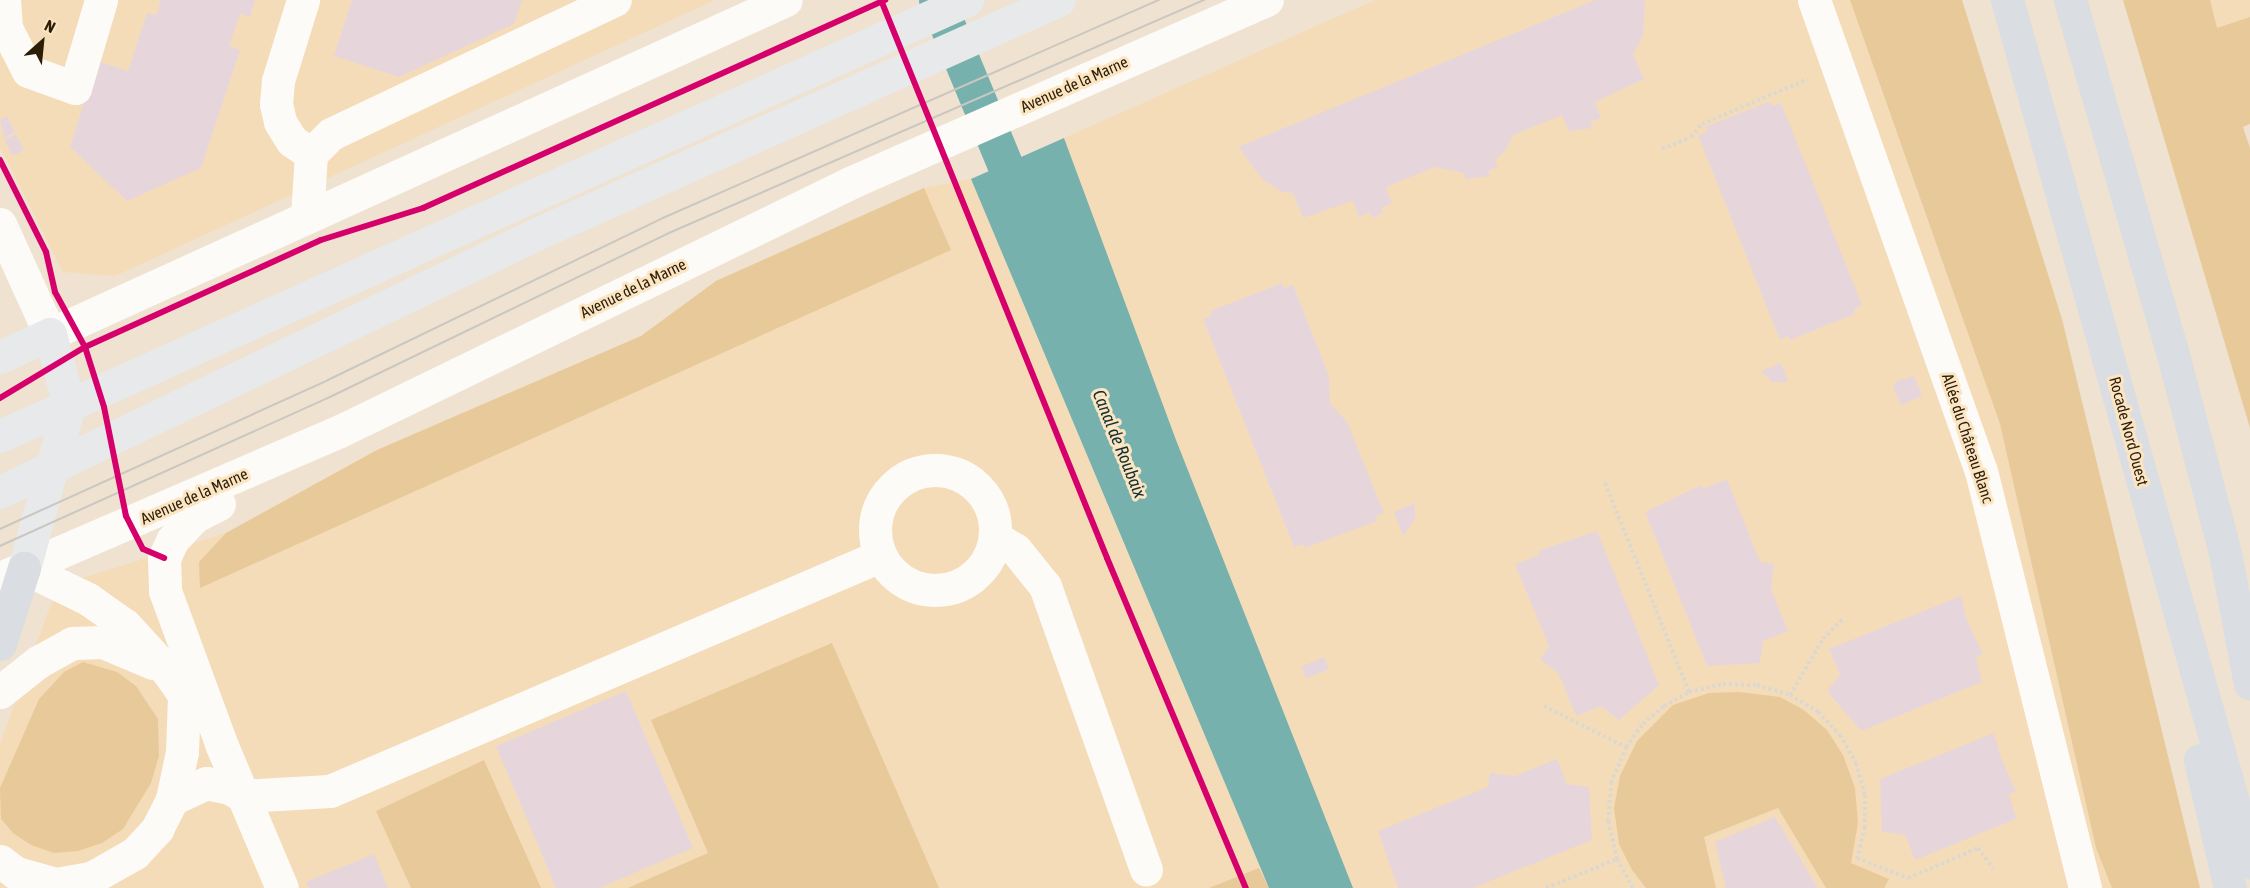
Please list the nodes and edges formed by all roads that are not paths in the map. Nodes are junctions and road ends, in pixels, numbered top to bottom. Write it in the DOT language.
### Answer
graph roads {
  1 [pos="4,0"];
  2 [pos="101,0"];
  3 [pos="303,0"];
  4 [pos="615,0"];
  5 [pos="786,0"];
  6 [pos="967,0"];
  7 [pos="1059,0"];
  8 [pos="1267,0"];
  9 [pos="1814,0"];
  10 [pos="2007,0"];
  11 [pos="2070,0"];
  12 [pos="310,154"];
  13 [pos="307,218"];
  14 [pos="0,224"];
  15 [pos="50,334"];
  16 [pos="0,357"];
  17 [pos="69,405"];
  18 [pos="340,431"];
  19 [pos="0,436"];
  20 [pos="51,469"];
  21 [pos="0,492"];
  22 [pos="996,538"];
  23 [pos="2225,553"];
  24 [pos="880,556"];
  25 [pos="12,573"];
  26 [pos="2170,581"];
  27 [pos="2250,633"];
  28 [pos="0,644"];
  29 [pos="2250,684"];
  30 [pos="176,685"];
  31 [pos="0,692"];
  32 [pos="222,746"];
  33 [pos="243,796"];
  34 [pos="172,799"];
  35 [pos="0,861"];
  36 [pos="2250,862"];
  37 [pos="1146,870"];
  38 [pos="32,884"];
  39 [pos="282,888"];
  40 [pos="2085,888"];
  41 [pos="2230,888"];
  1 -- 2 [label="street"];
  3 -- 12 [label="street"];
  4 -- 12 [label="street"];
  5 -- 13 [label="street"];
  6 -- 17 [label="main road"];
  7 -- 20 [label="main road"];
  8 -- 18 [label="street, Avenue de la Marne"];
  9 -- 40 [label="street, Allée du Château Blanc"];
  10 -- 26 [label="highway, Rocade Nord Ouest"];
  11 -- 23 [label="highway"];
  12 -- 13 [label="street"];
  13 -- 15 [label="street"];
  14 -- 15 [label="street"];
  15 -- 16 [label="main road"];
  15 -- 17 [label="main road"];
  17 -- 19 [label="main road"];
  17 -- 20 [label="main road"];
  18 -- 25 [label="street, Avenue de la Marne"];
  18 -- 32 [label="street"];
  20 -- 21 [label="main road"];
  20 -- 25 [label="main road"];
  22 -- 24 [label="street"];
  22 -- 24 [label="street"];
  22 -- 37 [label="street"];
  23 -- 27 [label="highway"];
  23 -- 29 [label="highway"];
  24 -- 33 [label="street"];
  25 -- 28 [label="highway"];
  25 -- 30 [label="street"];
  26 -- 36 [label="highway, Rocade Nord Ouest"];
  26 -- 41 [label="highway"];
  30 -- 31 [label="street"];
  30 -- 32 [label="street"];
  30 -- 34 [label="street"];
  32 -- 33 [label="street"];
  33 -- 34 [label="street"];
  33 -- 39 [label="street"];
  34 -- 38 [label="street"];
  35 -- 38 [label="street"];
}
